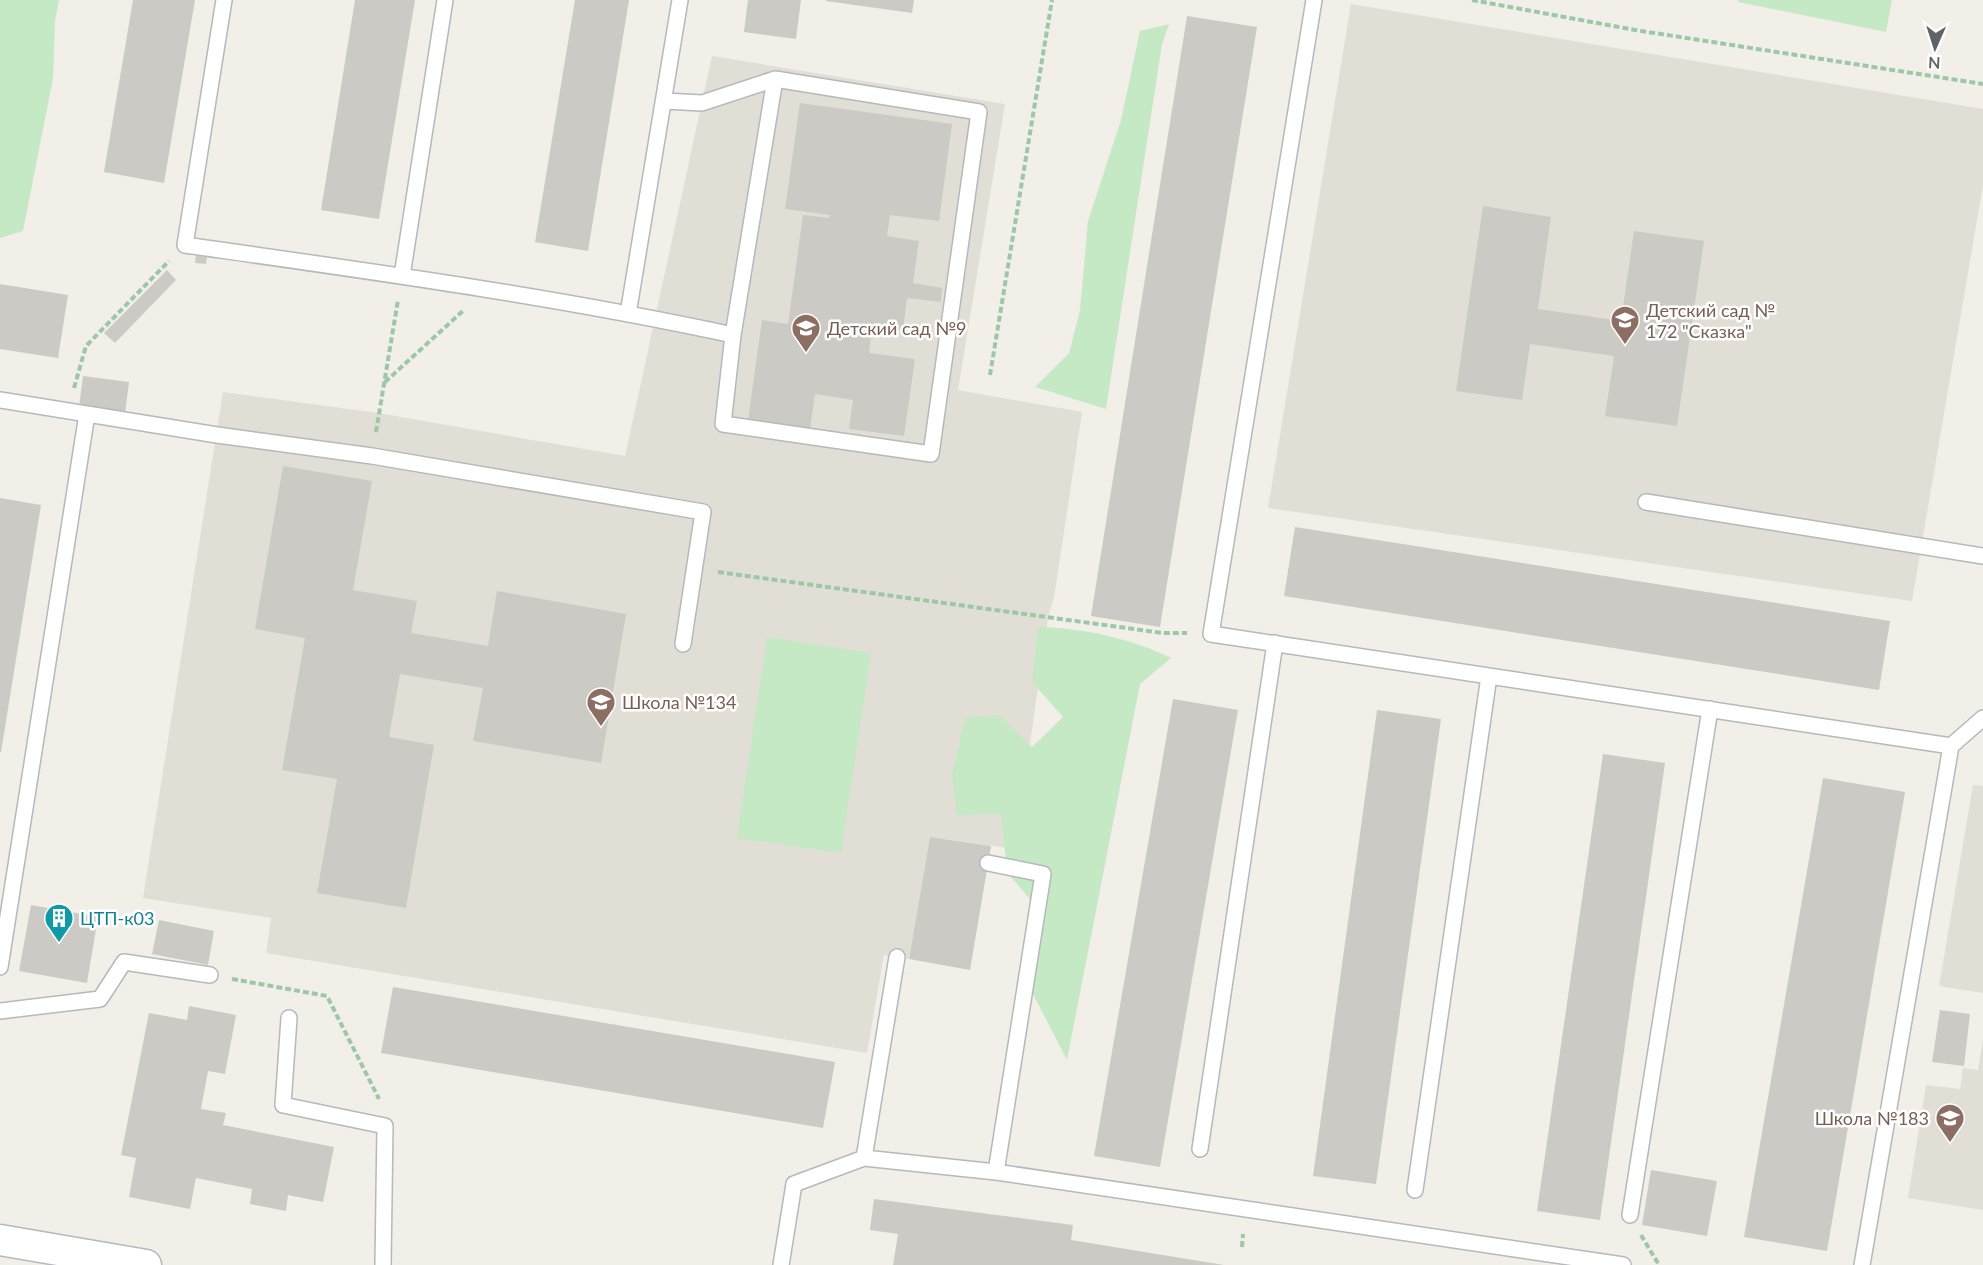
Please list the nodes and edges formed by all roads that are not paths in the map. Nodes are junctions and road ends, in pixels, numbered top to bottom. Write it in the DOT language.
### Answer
graph roads {
  1 [pos="224,0"];
  2 [pos="445,0"];
  3 [pos="680,0"];
  4 [pos="1314,0"];
  5 [pos="775,79"];
  6 [pos="664,100"];
  7 [pos="402,276"];
  8 [pos="628,314"];
  9 [pos="733,335"];
  10 [pos="0,400"];
  11 [pos="87,414"];
  12 [pos="1646,502"];
  13 [pos="1983,556"];
  14 [pos="1275,643"];
  15 [pos="683,644"];
  16 [pos="1489,676"];
  17 [pos="1710,709"];
  18 [pos="1983,718"];
  19 [pos="1951,746"];
  20 [pos="988,863"];
  21 [pos="897,957"];
  22 [pos="0,967"];
  23 [pos="210,975"];
  24 [pos="0,1011"];
  25 [pos="289,1018"];
  26 [pos="1200,1149"];
  27 [pos="864,1158"];
  28 [pos="996,1172"];
  29 [pos="1415,1190"];
  30 [pos="1630,1215"];
  31 [pos="0,1240"];
  32 [pos="146,1265"];
  33 [pos="383,1265"];
  34 [pos="781,1265"];
  35 [pos="1623,1265"];
  36 [pos="1862,1265"];
  1 -- 7 [label="lane"];
  2 -- 7 [label="lane"];
  3 -- 6 [label="lane"];
  4 -- 14 [label="lane"];
  5 -- 6 [label="lane"];
  5 -- 9 [label="lane"];
  5 -- 9 [label="lane"];
  6 -- 8 [label="lane"];
  7 -- 8 [label="lane"];
  8 -- 9 [label="lane"];
  10 -- 11 [label="lane"];
  11 -- 15 [label="lane"];
  11 -- 22 [label="lane"];
  12 -- 13 [label="lane"];
  14 -- 16 [label="lane"];
  14 -- 26 [label="lane"];
  16 -- 17 [label="lane"];
  16 -- 29 [label="lane"];
  17 -- 19 [label="lane"];
  17 -- 30 [label="lane"];
  18 -- 19 [label="lane"];
  19 -- 36 [label="lane"];
  20 -- 28 [label="lane"];
  21 -- 27 [label="lane"];
  23 -- 24 [label="lane"];
  25 -- 33 [label="lane"];
  27 -- 28 [label="lane"];
  27 -- 34 [label="lane"];
  28 -- 35 [label="lane"];
  31 -- 32 [label="street"];
}
